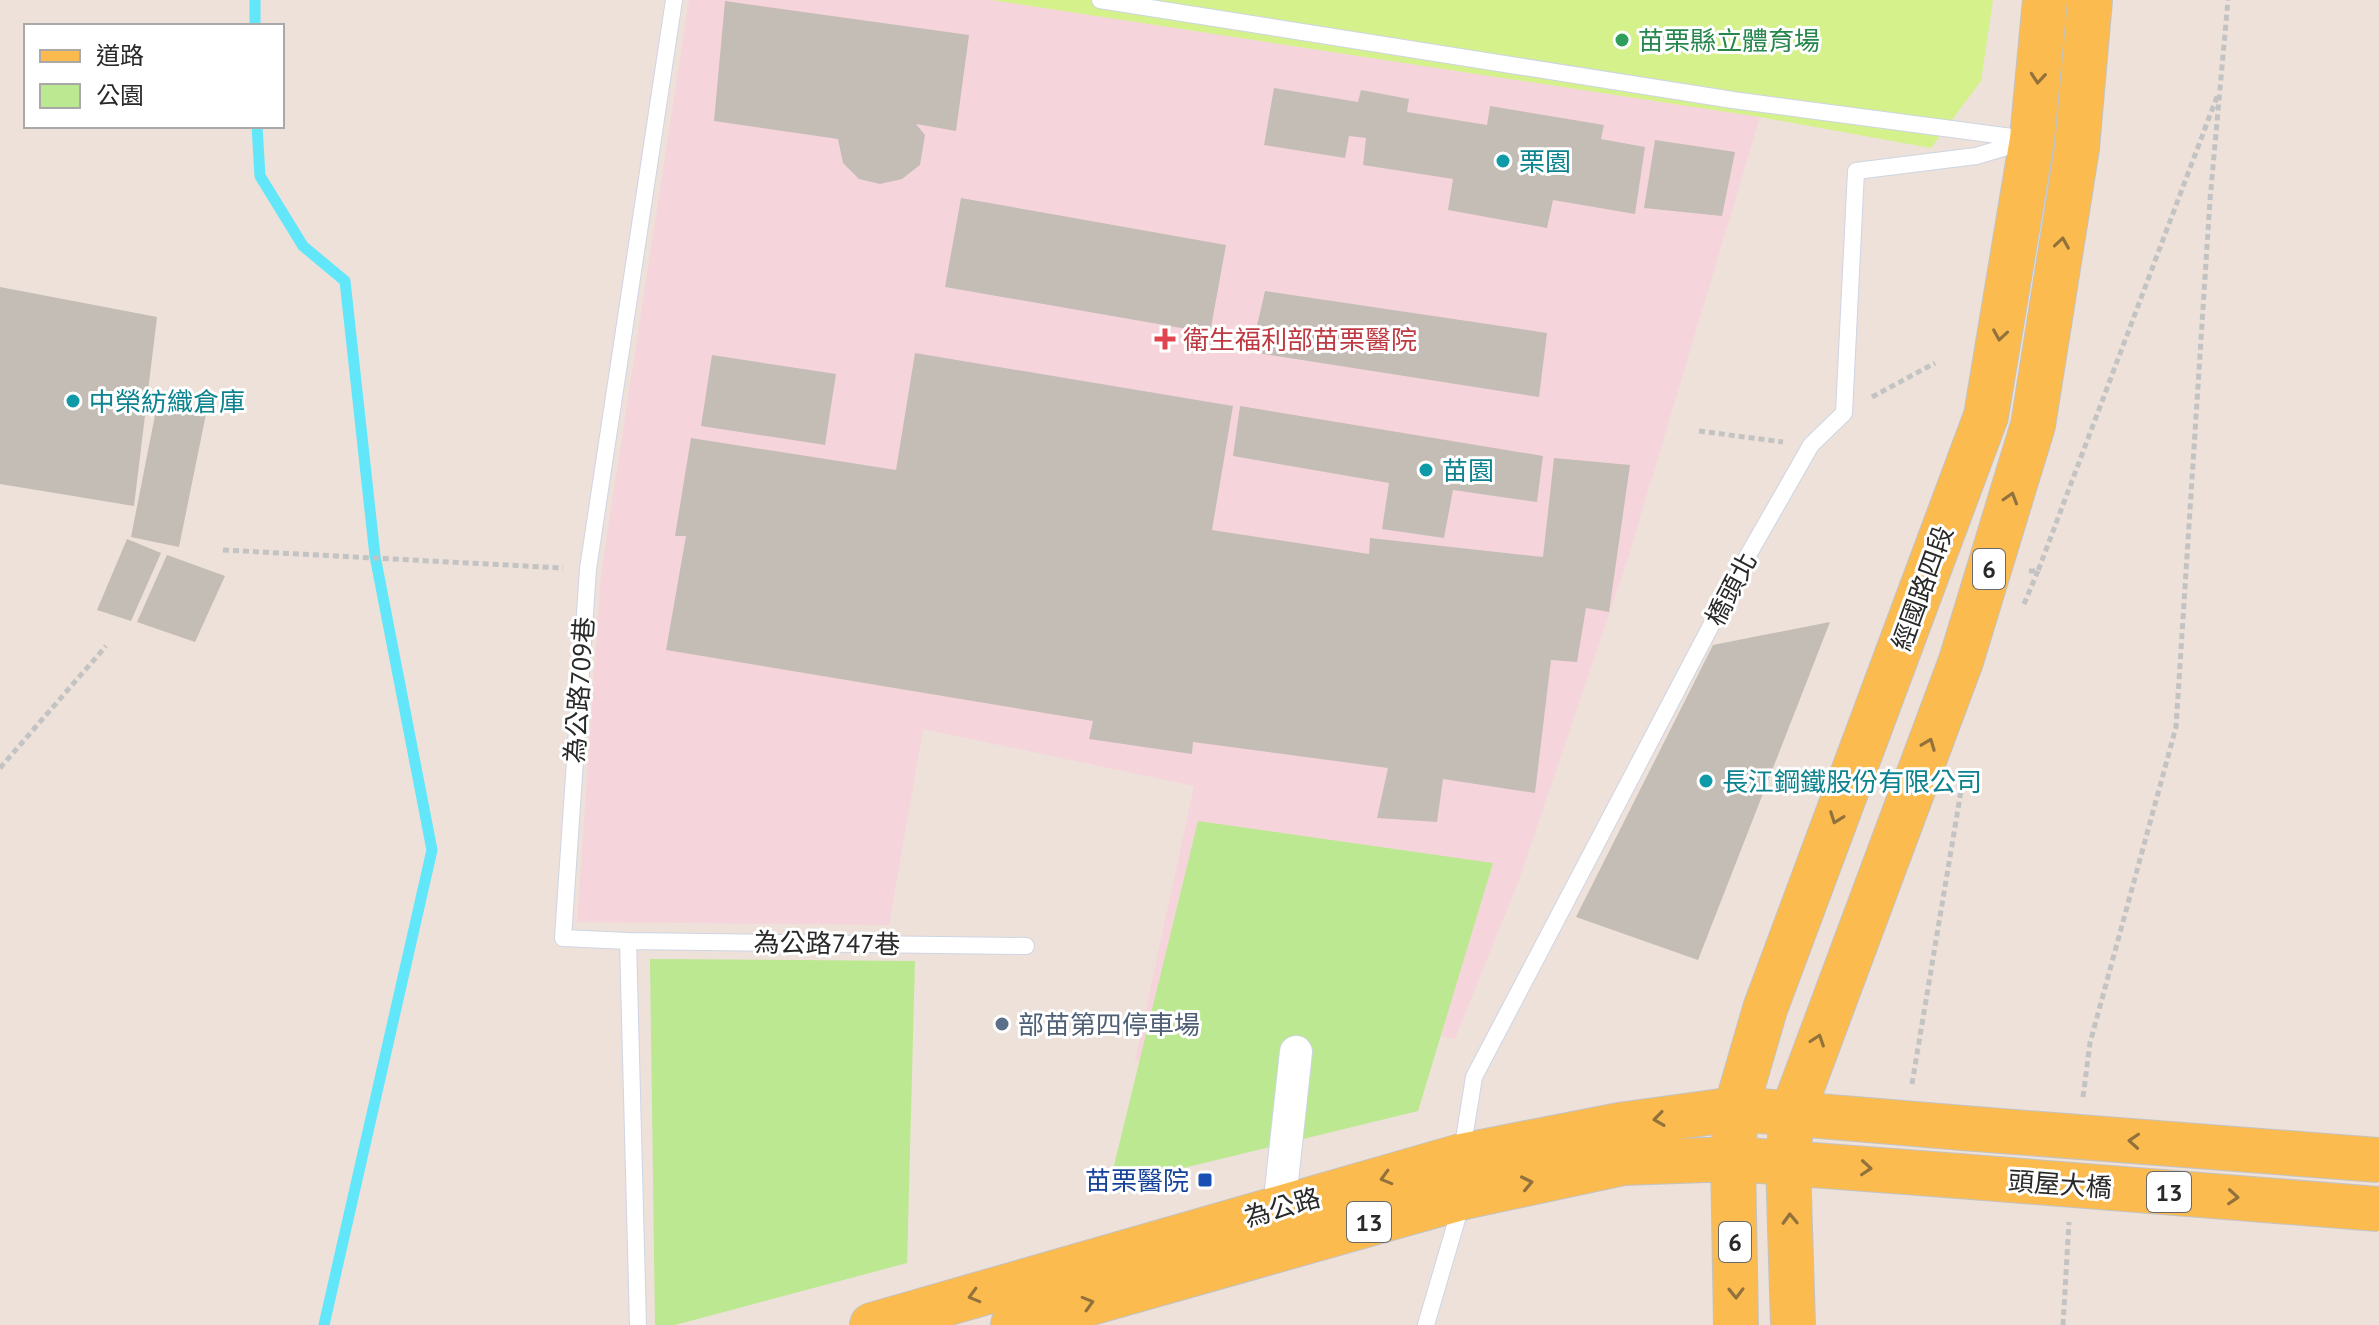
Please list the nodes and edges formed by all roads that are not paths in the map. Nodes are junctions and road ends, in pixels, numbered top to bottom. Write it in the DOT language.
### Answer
graph roads {
  1 [pos="674,0"];
  2 [pos="1100,0"];
  3 [pos="2045,0"];
  4 [pos="2090,0"];
  5 [pos="2032,139"];
  6 [pos="2077,148"];
  7 [pos="628,941"];
  8 [pos="1026,946"];
  9 [pos="1296,1052"];
  10 [pos="1736,1109"];
  11 [pos="1792,1114"];
  12 [pos="1733,1159"];
  13 [pos="2379,1160"];
  14 [pos="1788,1162"];
  15 [pos="1462,1176"];
  16 [pos="2379,1209"];
  17 [pos="1285,1226"];
  18 [pos="638,1325"];
  19 [pos="872,1325"];
  20 [pos="1013,1325"];
  21 [pos="1426,1325"];
  22 [pos="1736,1325"];
  23 [pos="1793,1325"];
  1 -- 7 [label="lane, 為公路709巷"];
  2 -- 5 [label="lane"];
  3 -- 5 [label="main road, 經國路四段 / 6, one-way"];
  4 -- 6 [label="main road, 6"];
  5 -- 6 [label="main road"];
  5 -- 10 [label="main road, 經國路四段 / 6, one-way"];
  5 -- 15 [label="lane, 橋頭北"];
  11 -- 6 [label="main road, 6, one-way"];
  7 -- 8 [label="lane, 為公路747巷"];
  7 -- 18 [label="lane"];
  9 -- 17 [label="street"];
  10 -- 11 [label="main road, 為公路 / 13"];
  10 -- 12 [label="main road, 經國路四段 / 6"];
  10 -- 15 [label="main road, 為公路 / 13, one-way"];
  13 -- 11 [label="main road, 頭屋大橋 / 13, one-way, bridge"];
  11 -- 14 [label="main road, 6"];
  12 -- 14 [label="main road, 為公路 / 13"];
  15 -- 12 [label="main road, 為公路 / 13, one-way"];
  12 -- 22 [label="main road, 6, one-way"];
  14 -- 16 [label="main road, 頭屋大橋 / 13, one-way, bridge"];
  23 -- 14 [label="main road, 6, one-way"];
  15 -- 17 [label="main road, 為公路 / 13"];
  15 -- 21 [label="lane, 橋頭北"];
  17 -- 19 [label="main road, 為公路 / 13, one-way"];
  20 -- 17 [label="main road, 為公路 / 13, one-way"];
}
